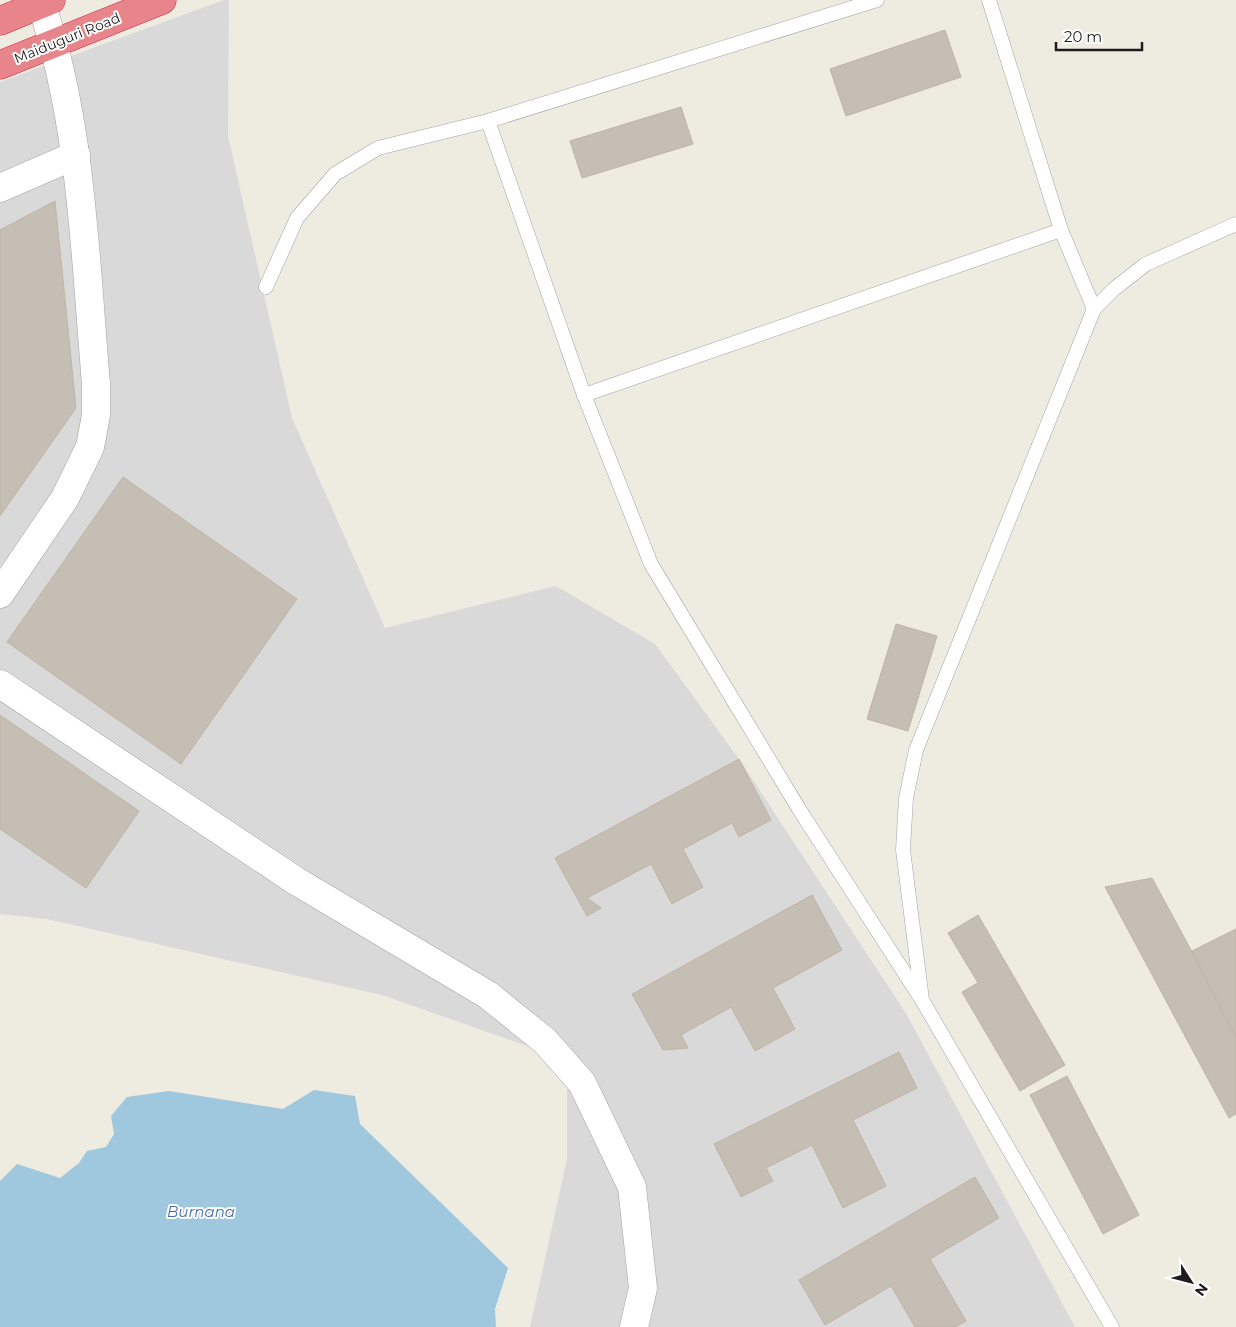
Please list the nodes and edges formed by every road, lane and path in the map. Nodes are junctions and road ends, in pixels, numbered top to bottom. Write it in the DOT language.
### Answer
graph roads {
  1 [pos="162,0"];
  2 [pos="877,0"];
  3 [pos="989,0"];
  4 [pos="44,1"];
  5 [pos="0,21"];
  6 [pos="52,43"];
  7 [pos="0,65"];
  8 [pos="488,121"];
  9 [pos="76,155"];
  10 [pos="0,188"];
  11 [pos="1236,224"];
  12 [pos="1061,230"];
  13 [pos="266,287"];
  14 [pos="1094,309"];
  15 [pos="584,395"];
  16 [pos="0,594"];
  17 [pos="0,684"];
  18 [pos="922,1000"];
  19 [pos="634,1327"];
  20 [pos="1112,1327"];
  1 -- 6 [label="highway, Maiduguri Road"];
  2 -- 8 [label="lane"];
  3 -- 12 [label="lane"];
  4 -- 5 [label="highway"];
  4 -- 6 [label="street"];
  6 -- 7 [label="highway, Maiduguri Road"];
  6 -- 9 [label="street"];
  8 -- 13 [label="lane"];
  8 -- 15 [label="lane"];
  9 -- 10 [label="street"];
  9 -- 16 [label="street"];
  11 -- 14 [label="lane"];
  12 -- 14 [label="lane"];
  12 -- 15 [label="lane"];
  14 -- 18 [label="lane"];
  15 -- 18 [label="lane"];
  17 -- 19 [label="street"];
  18 -- 20 [label="lane"];
}
